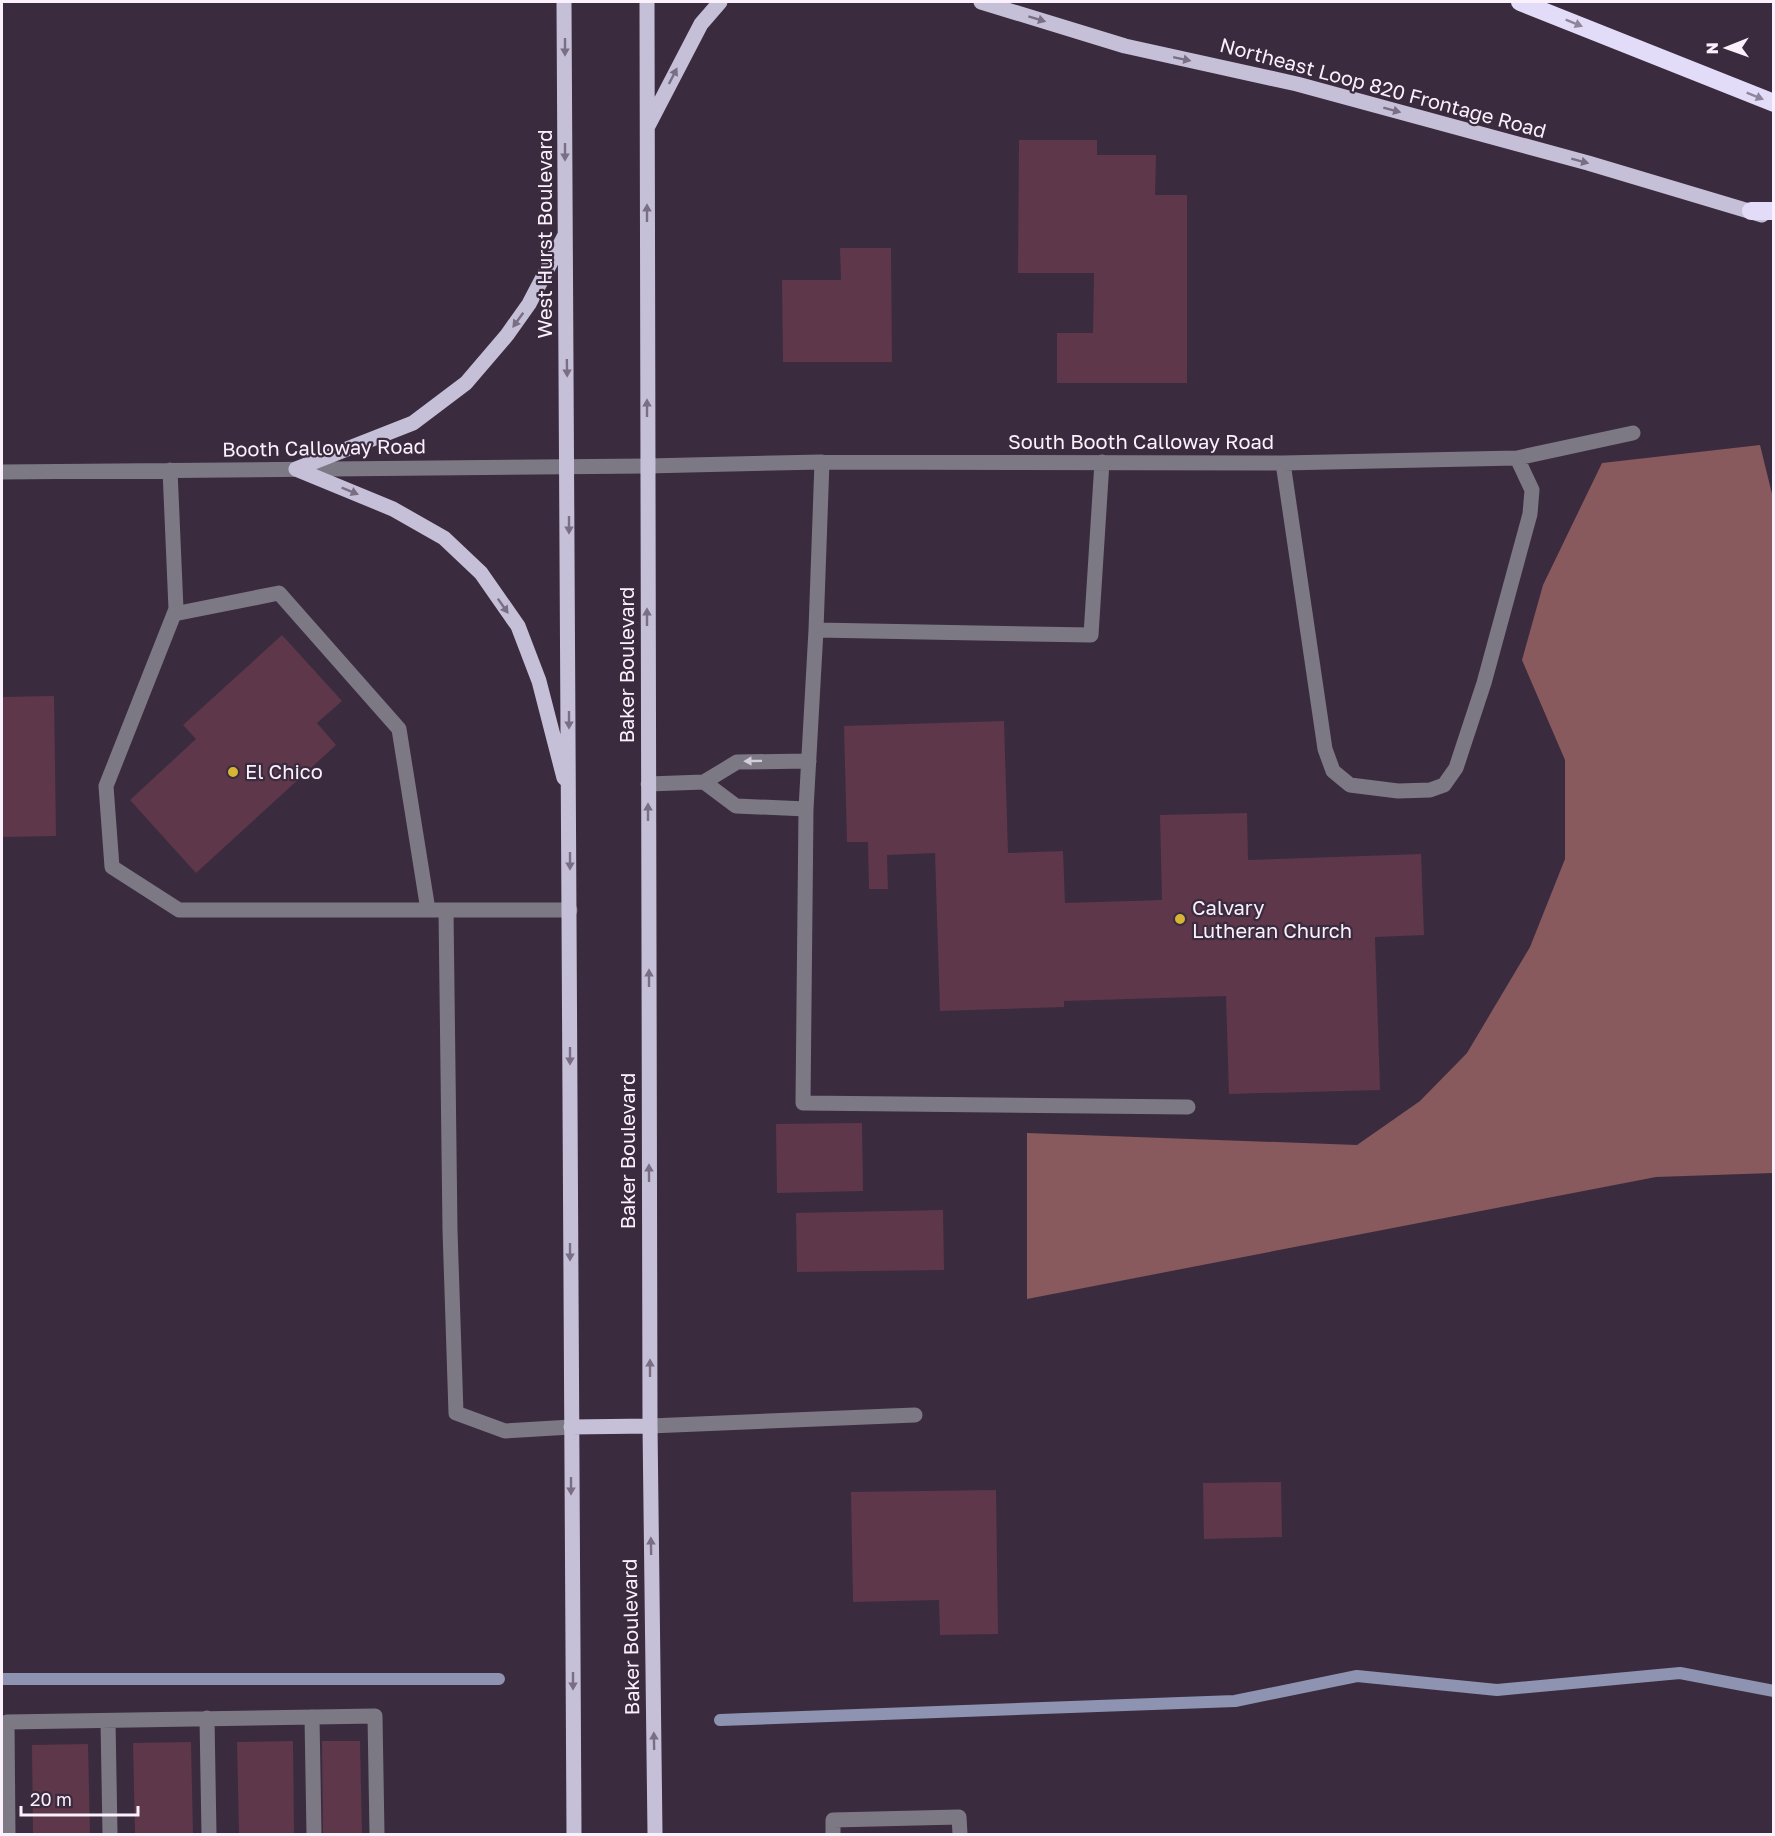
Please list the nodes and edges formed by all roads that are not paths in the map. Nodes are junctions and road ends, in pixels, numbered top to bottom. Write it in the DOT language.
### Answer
graph roads {
  1 [pos="564,2"];
  2 [pos="647,2"];
  3 [pos="720,2"];
  4 [pos="981,2"];
  5 [pos="1520,2"];
  6 [pos="1773,103"];
  7 [pos="647,129"];
  8 [pos="1751,211"];
  9 [pos="1773,211"];
  10 [pos="1773,220"];
  11 [pos="566,232"];
  12 [pos="1633,433"];
  13 [pos="1517,458"];
  14 [pos="822,462"];
  15 [pos="1102,462"];
  16 [pos="1283,463"];
  17 [pos="647,466"];
  18 [pos="568,467"];
  19 [pos="296,469"];
  20 [pos="170,470"];
  21 [pos="2,472"];
  22 [pos="174,614"];
  23 [pos="816,630"];
  24 [pos="809,761"];
  25 [pos="704,782"];
  26 [pos="648,784"];
  27 [pos="570,803"];
  28 [pos="806,809"];
  29 [pos="428,910"];
  30 [pos="446,910"];
  31 [pos="570,910"];
  32 [pos="1188,1107"];
  33 [pos="915,1415"];
  34 [pos="650,1426"];
  35 [pos="571,1427"];
  36 [pos="312,1717"];
  37 [pos="207,1718"];
  38 [pos="108,1721"];
  39 [pos="4,1723"];
  40 [pos="8,1834"];
  41 [pos="110,1834"];
  42 [pos="209,1834"];
  43 [pos="314,1834"];
  44 [pos="377,1834"];
  45 [pos="574,1834"];
  46 [pos="654,1834"];
  47 [pos="833,1834"];
  48 [pos="960,1834"];
  1 -- 11 [label="main road, West Hurst Boulevard, one-way"];
  2 -- 7 [label="main road"];
  7 -- 3 [label="main road, one-way"];
  4 -- 8 [label="main road, Northeast Loop 820 Frontage Road, one-way"];
  5 -- 6 [label="highway, one-way"];
  17 -- 7 [label="main road, one-way"];
  8 -- 9 [label="highway"];
  8 -- 10 [label="main road, Northeast Loop 820 Frontage Road"];
  11 -- 18 [label="main road, West Hurst Boulevard, one-way"];
  11 -- 19 [label="main road, one-way"];
  12 -- 13 [label="street, South Booth Calloway Road"];
  13 -- 16 [label="street, South Booth Calloway Road"];
  13 -- 16 [label="street"];
  14 -- 15 [label="street, South Booth Calloway Road"];
  14 -- 17 [label="street, South Booth Calloway Road"];
  14 -- 23 [label="street"];
  15 -- 16 [label="street, South Booth Calloway Road"];
  15 -- 23 [label="street"];
  17 -- 18 [label="street, Booth Calloway Road"];
  26 -- 17 [label="main road, Baker Boulevard, one-way"];
  18 -- 19 [label="street, Booth Calloway Road"];
  18 -- 27 [label="main road, one-way"];
  19 -- 20 [label="street, Booth Calloway Road"];
  19 -- 27 [label="main road, one-way"];
  20 -- 21 [label="street, Booth Calloway Road"];
  20 -- 22 [label="street"];
  22 -- 29 [label="street"];
  22 -- 29 [label="street"];
  23 -- 24 [label="street"];
  24 -- 25 [label="street, one-way"];
  24 -- 28 [label="street"];
  25 -- 26 [label="street"];
  25 -- 28 [label="street"];
  34 -- 26 [label="main road, Baker Boulevard, one-way"];
  27 -- 31 [label="main road, one-way"];
  28 -- 32 [label="street"];
  29 -- 30 [label="street"];
  30 -- 31 [label="street"];
  30 -- 35 [label="street"];
  31 -- 35 [label="main road, one-way"];
  33 -- 34 [label="street"];
  34 -- 35 [label="main road"];
  46 -- 34 [label="main road, Baker Boulevard, one-way"];
  35 -- 45 [label="main road, one-way"];
  36 -- 37 [label="street"];
  36 -- 43 [label="street"];
  36 -- 44 [label="street"];
  37 -- 38 [label="street"];
  37 -- 42 [label="street"];
  38 -- 39 [label="street"];
  38 -- 41 [label="street"];
  39 -- 40 [label="street"];
  47 -- 48 [label="street"];
}
